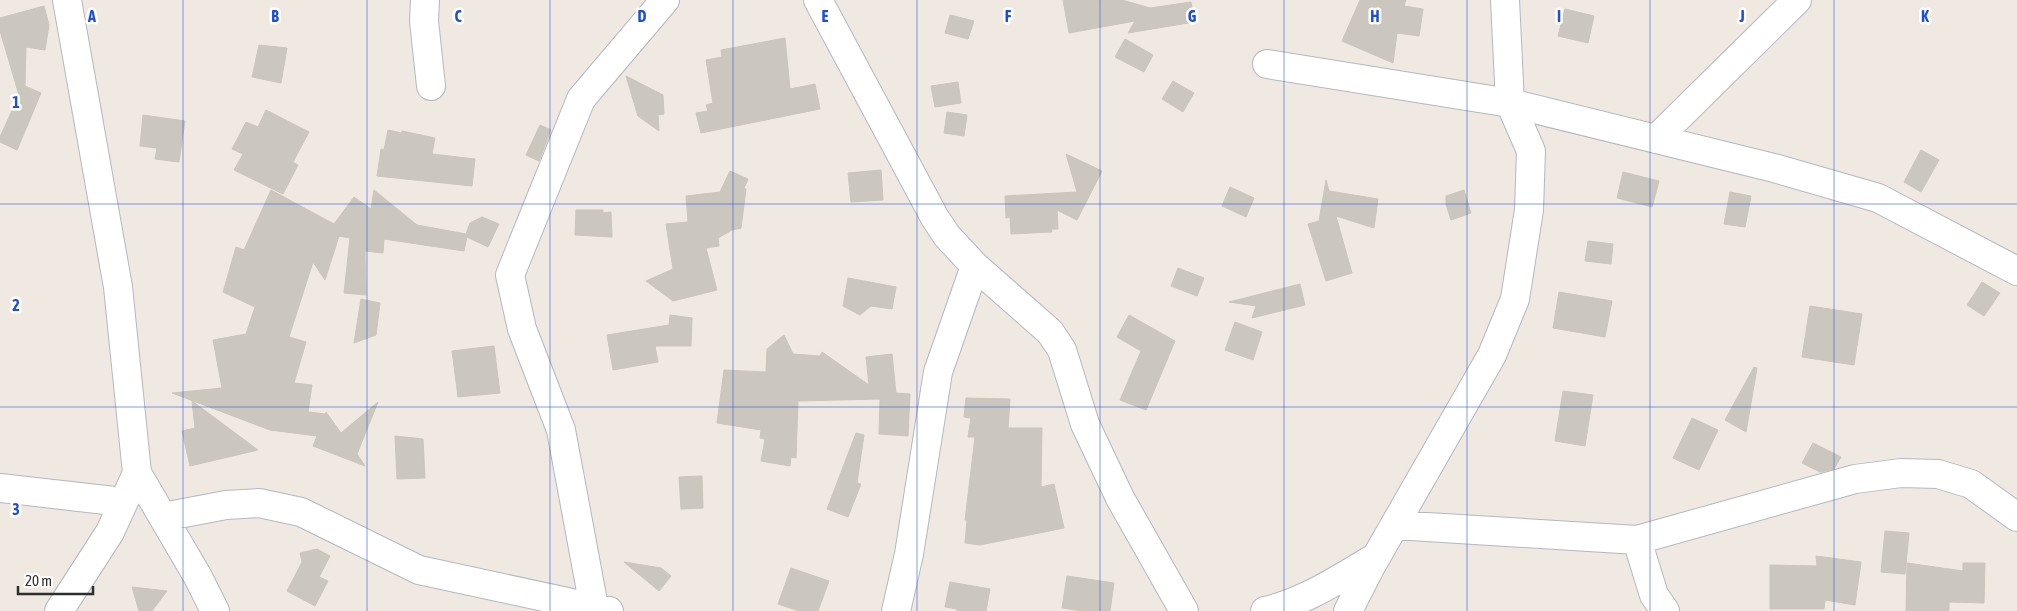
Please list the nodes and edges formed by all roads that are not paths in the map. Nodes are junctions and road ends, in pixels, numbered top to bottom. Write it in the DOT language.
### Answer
graph roads {
  1 [pos="67,0"];
  2 [pos="425,0"];
  3 [pos="665,0"];
  4 [pos="818,0"];
  5 [pos="1505,0"];
  6 [pos="1797,0"];
  7 [pos="1266,64"];
  8 [pos="432,86"];
  9 [pos="1510,103"];
  10 [pos="1656,139"];
  11 [pos="975,266"];
  12 [pos="2017,271"];
  13 [pos="136,473"];
  14 [pos="0,488"];
  15 [pos="123,502"];
  16 [pos="2017,516"];
  17 [pos="163,517"];
  18 [pos="1395,525"];
  19 [pos="1637,540"];
  20 [pos="1377,556"];
  21 [pos="602,609"];
  22 [pos="59,611"];
  23 [pos="215,611"];
  24 [pos="896,611"];
  25 [pos="1184,611"];
  26 [pos="1265,611"];
  27 [pos="1348,611"];
  28 [pos="1665,611"];
  1 -- 13 [label="street"];
  2 -- 8 [label="street"];
  3 -- 21 [label="street"];
  4 -- 11 [label="street"];
  5 -- 9 [label="street"];
  6 -- 10 [label="street"];
  7 -- 9 [label="street"];
  9 -- 10 [label="street"];
  9 -- 18 [label="street"];
  10 -- 12 [label="street"];
  11 -- 24 [label="street"];
  11 -- 25 [label="street"];
  13 -- 15 [label="street"];
  13 -- 17 [label="street"];
  14 -- 15 [label="street"];
  15 -- 22 [label="street"];
  16 -- 19 [label="street"];
  17 -- 21 [label="street"];
  17 -- 23 [label="street"];
  18 -- 19 [label="street"];
  18 -- 20 [label="street"];
  19 -- 28 [label="street"];
  20 -- 26 [label="street"];
  20 -- 27 [label="street"];
}
